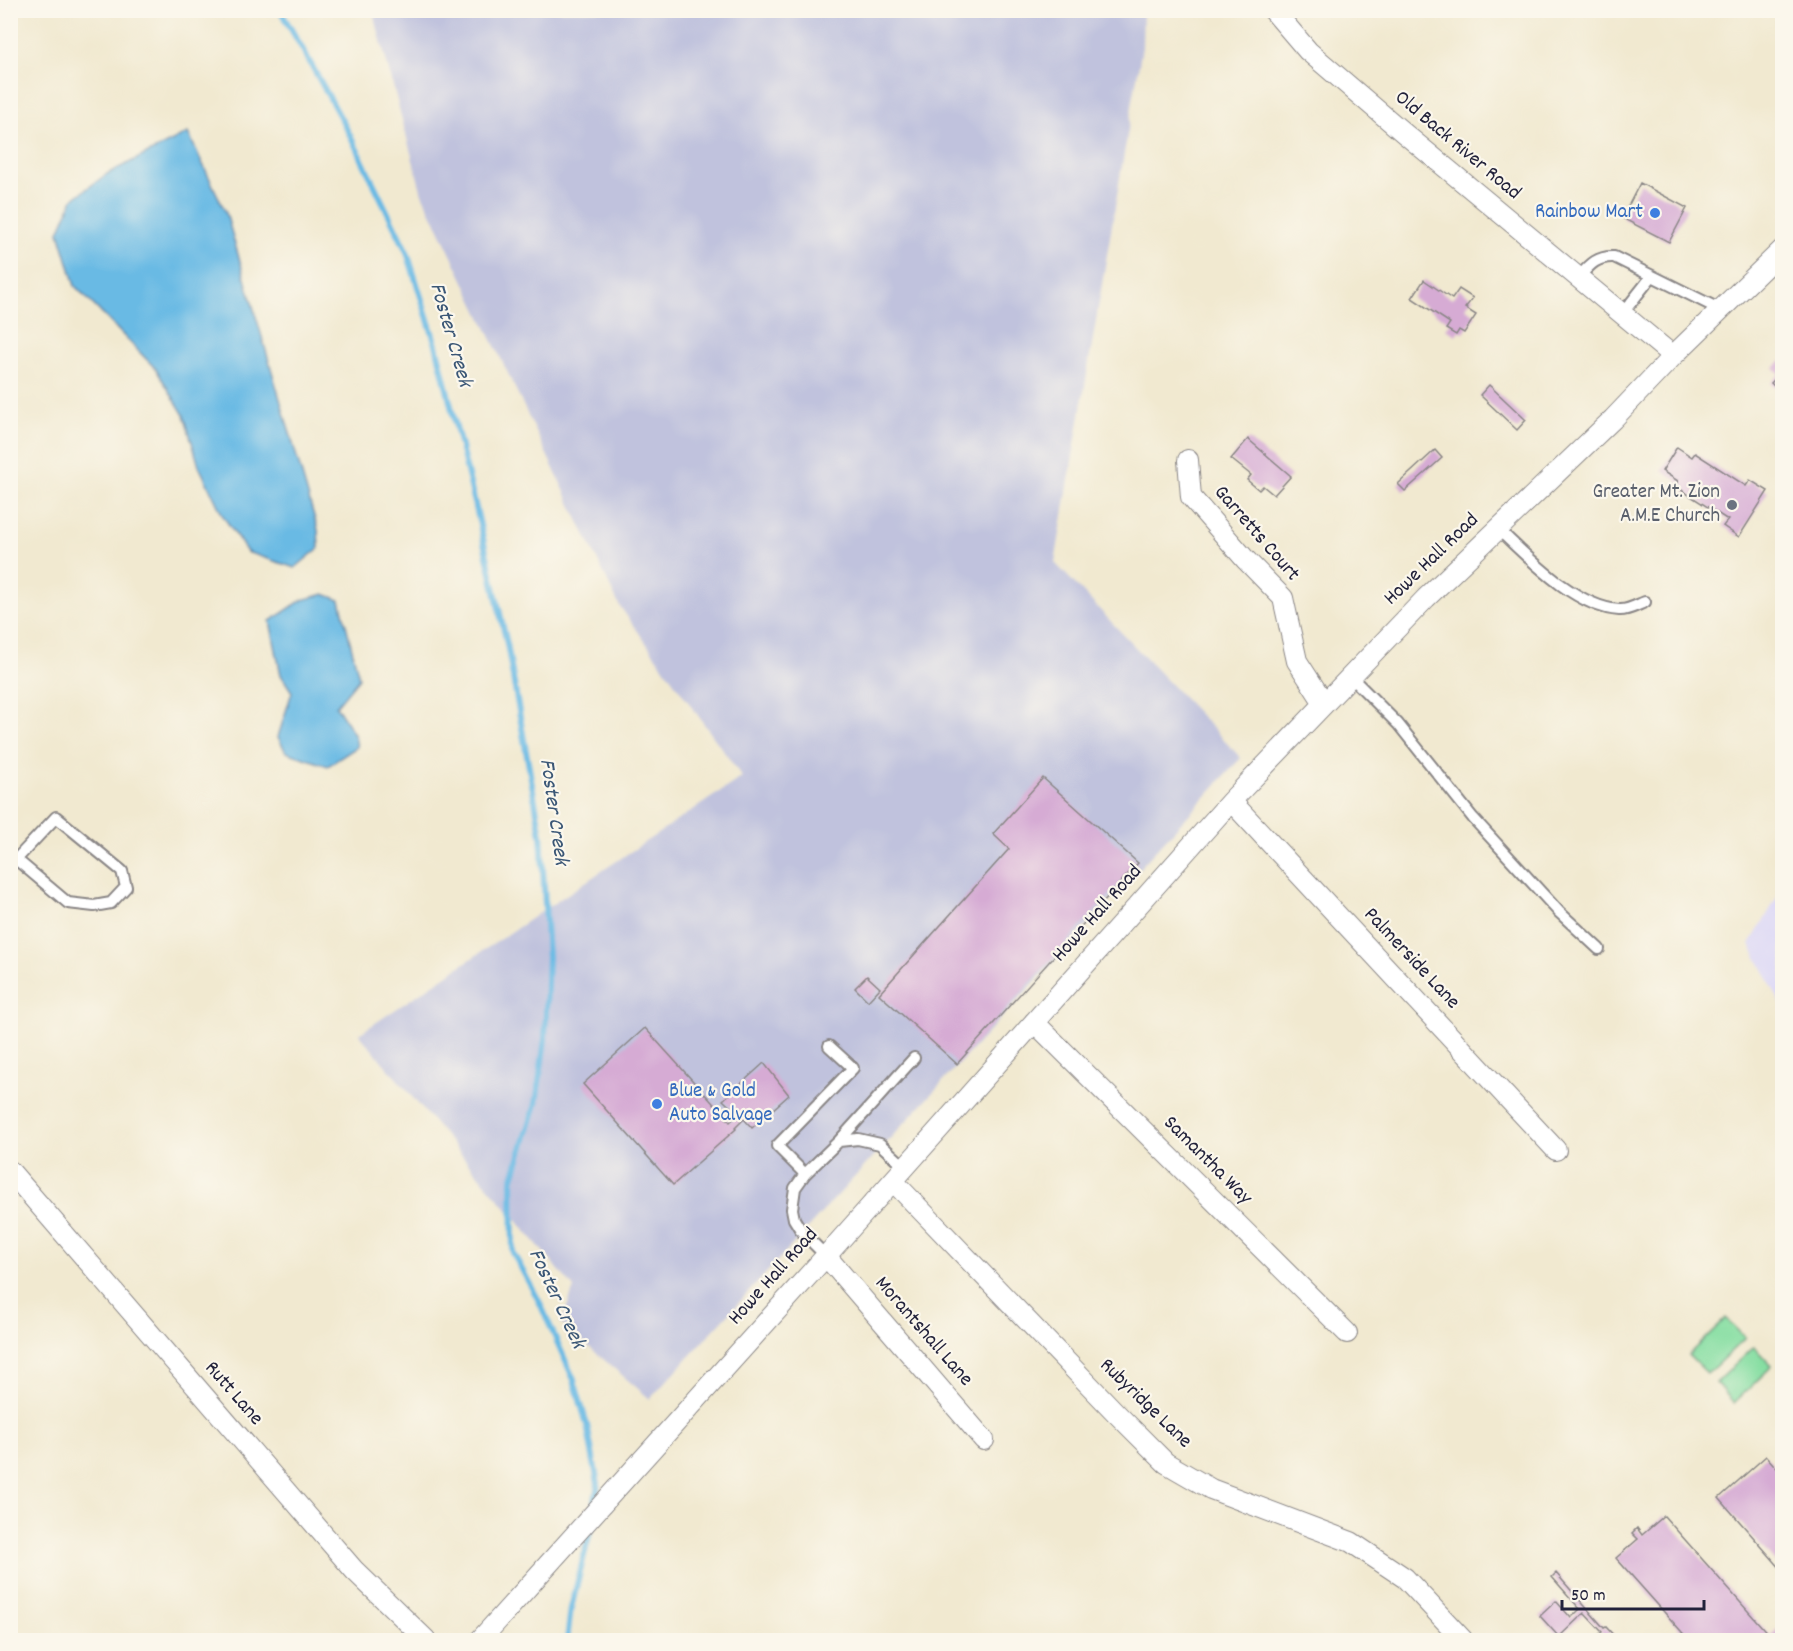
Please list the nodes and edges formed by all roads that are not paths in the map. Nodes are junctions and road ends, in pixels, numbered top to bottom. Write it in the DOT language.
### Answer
graph roads {
  1 [pos="1273,10"];
  2 [pos="1782,250"];
  3 [pos="1652,276"];
  4 [pos="1578,278"];
  5 [pos="1721,310"];
  6 [pos="1622,314"];
  7 [pos="1673,356"];
  8 [pos="1188,460"];
  9 [pos="1498,529"];
  10 [pos="1645,602"];
  11 [pos="1350,676"];
  12 [pos="1324,703"];
  13 [pos="1231,801"];
  14 [pos="14,863"];
  15 [pos="1599,949"];
  16 [pos="1034,1023"];
  17 [pos="829,1046"];
  18 [pos="914,1058"];
  19 [pos="839,1141"];
  20 [pos="1556,1150"];
  21 [pos="10,1171"];
  22 [pos="805,1174"];
  23 [pos="899,1174"];
  24 [pos="826,1256"];
  25 [pos="1347,1333"];
  26 [pos="984,1440"];
  27 [pos="426,1641"];
  28 [pos="480,1641"];
  29 [pos="1463,1641"];
  1 -- 4 [label="street, Old Back River Road"];
  2 -- 5 [label="street, Howe Hall Road"];
  3 -- 4 [label="lane"];
  3 -- 5 [label="lane"];
  3 -- 6 [label="lane"];
  4 -- 6 [label="street, Old Back River Road"];
  5 -- 7 [label="street, Howe Hall Road"];
  6 -- 7 [label="street, Old Back River Road"];
  7 -- 9 [label="street, Howe Hall Road"];
  8 -- 12 [label="street, Garretts Court"];
  9 -- 10 [label="lane"];
  9 -- 11 [label="street, Howe Hall Road"];
  11 -- 12 [label="street, Howe Hall Road"];
  11 -- 15 [label="lane"];
  12 -- 13 [label="street, Howe Hall Road"];
  13 -- 16 [label="street, Howe Hall Road"];
  13 -- 20 [label="street, Palmerside Lane"];
  14 -- 14 [label="lane"];
  16 -- 23 [label="street, Howe Hall Road"];
  16 -- 25 [label="street, Samantha Way"];
  17 -- 22 [label="lane"];
  18 -- 19 [label="lane"];
  19 -- 22 [label="lane"];
  19 -- 23 [label="lane"];
  21 -- 27 [label="street, Rutt Lane"];
  22 -- 24 [label="lane"];
  23 -- 24 [label="street, Howe Hall Road"];
  23 -- 29 [label="street, Rubyridge Lane"];
  24 -- 26 [label="street, Morantshall Lane"];
  24 -- 28 [label="street, Howe Hall Road"];
}
